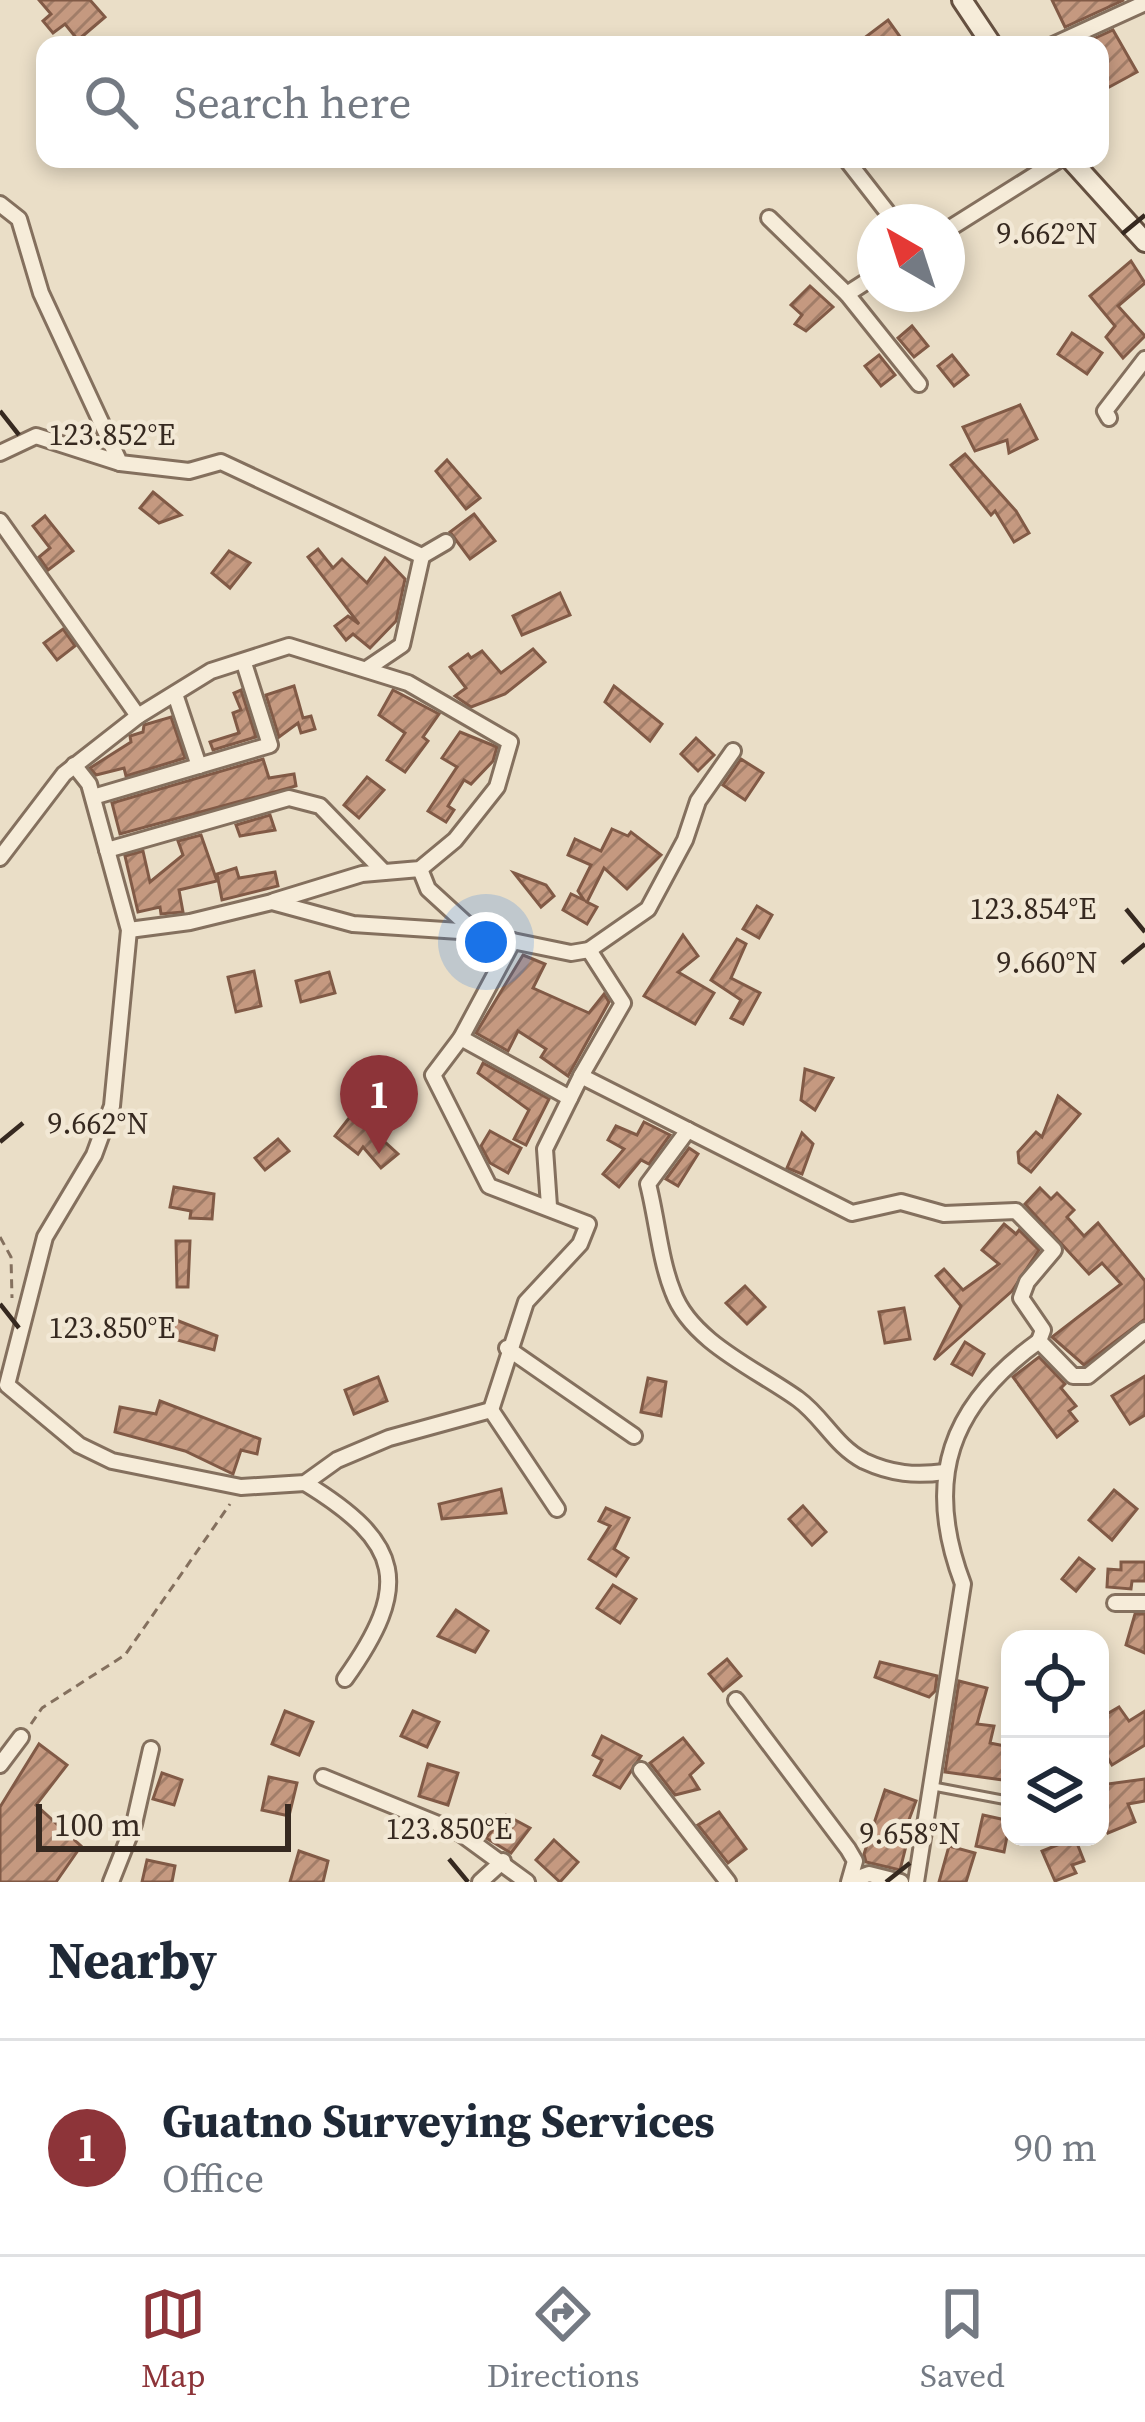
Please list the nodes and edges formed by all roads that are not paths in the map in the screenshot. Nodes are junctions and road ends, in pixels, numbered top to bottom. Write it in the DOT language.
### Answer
graph roads {
  1 [pos="962,0"];
  2 [pos="1145,3"];
  3 [pos="986,36"];
  4 [pos="1073,36"];
  5 [pos="853,168"];
  6 [pos="1046,168"];
  7 [pos="1078,168"];
  8 [pos="0,204"];
  9 [pos="881,204"];
  10 [pos="769,218"];
  11 [pos="965,219"];
  12 [pos="1145,242"];
  13 [pos="857,288"];
  14 [pos="847,294"];
  15 [pos="1145,359"];
  16 [pos="919,384"];
  17 [pos="1109,418"];
  18 [pos="0,453"];
  19 [pos="120,463"];
  20 [pos="0,521"];
  21 [pos="446,542"];
  22 [pos="422,556"];
  23 [pos="244,663"];
  24 [pos="368,668"];
  25 [pos="175,694"];
  26 [pos="138,716"];
  27 [pos="733,751"];
  28 [pos="74,765"];
  29 [pos="199,766"];
  30 [pos="93,797"];
  31 [pos="107,850"];
  32 [pos="0,858"];
  33 [pos="420,869"];
  34 [pos="384,872"];
  35 [pos="272,902"];
  36 [pos="129,930"];
  37 [pos="475,932"];
  38 [pos="508,940"];
  39 [pos="589,950"];
  40 [pos="461,1038"];
  41 [pos="580,1076"];
  42 [pos="570,1098"];
  43 [pos="688,1130"];
  44 [pos="549,1206"];
  45 [pos="1145,1330"];
  46 [pos="1040,1341"];
  47 [pos="507,1348"];
  48 [pos="491,1410"];
  49 [pos="634,1436"];
  50 [pos="945,1472"];
  51 [pos="305,1483"];
  52 [pos="557,1509"];
  53 [pos="1115,1603"];
  54 [pos="1145,1603"];
  55 [pos="345,1679"];
  56 [pos="736,1700"];
  57 [pos="21,1737"];
  58 [pos="151,1749"];
  59 [pos="0,1765"];
  60 [pos="641,1770"];
  61 [pos="323,1777"];
  62 [pos="930,1786"];
  63 [pos="1001,1800"];
  64 [pos="503,1861"];
  65 [pos="111,1882"];
  66 [pos="480,1882"];
  67 [pos="527,1882"];
  68 [pos="728,1882"];
  69 [pos="850,1882"];
  70 [pos="901,1882"];
  71 [pos="916,1882"];
  1 -- 3 [label="main road"];
  2 -- 4 [label="street"];
  5 -- 9 [label="street"];
  6 -- 11 [label="street"];
  7 -- 12 [label="main road"];
  8 -- 19 [label="street"];
  10 -- 14 [label="street"];
  13 -- 14 [label="street"];
  14 -- 16 [label="street"];
  15 -- 17 [label="street"];
  18 -- 19 [label="street"];
  19 -- 22 [label="street"];
  20 -- 26 [label="street"];
  21 -- 22 [label="street"];
  22 -- 24 [label="street"];
  23 -- 24 [label="street"];
  23 -- 25 [label="street"];
  23 -- 29 [label="street"];
  24 -- 33 [label="street"];
  25 -- 26 [label="street"];
  25 -- 29 [label="street"];
  26 -- 28 [label="street"];
  27 -- 39 [label="street"];
  28 -- 30 [label="street"];
  28 -- 32 [label="street"];
  29 -- 30 [label="street"];
  30 -- 31 [label="street"];
  31 -- 34 [label="street"];
  31 -- 36 [label="street"];
  33 -- 34 [label="street"];
  33 -- 37 [label="street"];
  34 -- 35 [label="street"];
  35 -- 36 [label="street"];
  35 -- 37 [label="street"];
  36 -- 51 [label="street"];
  37 -- 38 [label="street"];
  38 -- 39 [label="street"];
  38 -- 40 [label="street"];
  39 -- 41 [label="street"];
  40 -- 42 [label="street"];
  40 -- 44 [label="street"];
  41 -- 42 [label="street"];
  41 -- 43 [label="street"];
  42 -- 44 [label="street"];
  43 -- 46 [label="street"];
  43 -- 50 [label="street"];
  44 -- 47 [label="street"];
  45 -- 46 [label="street"];
  46 -- 50 [label="street"];
  47 -- 48 [label="street"];
  47 -- 49 [label="street"];
  48 -- 51 [label="street"];
  48 -- 52 [label="street"];
  50 -- 62 [label="street"];
  51 -- 55 [label="street"];
  53 -- 54 [label="street"];
  56 -- 69 [label="street"];
  57 -- 59 [label="street"];
  58 -- 65 [label="street"];
  60 -- 68 [label="street"];
  61 -- 64 [label="street"];
  62 -- 63 [label="lane"];
  62 -- 71 [label="street"];
  64 -- 66 [label="street"];
  64 -- 67 [label="street"];
  69 -- 70 [label="street"];
}
